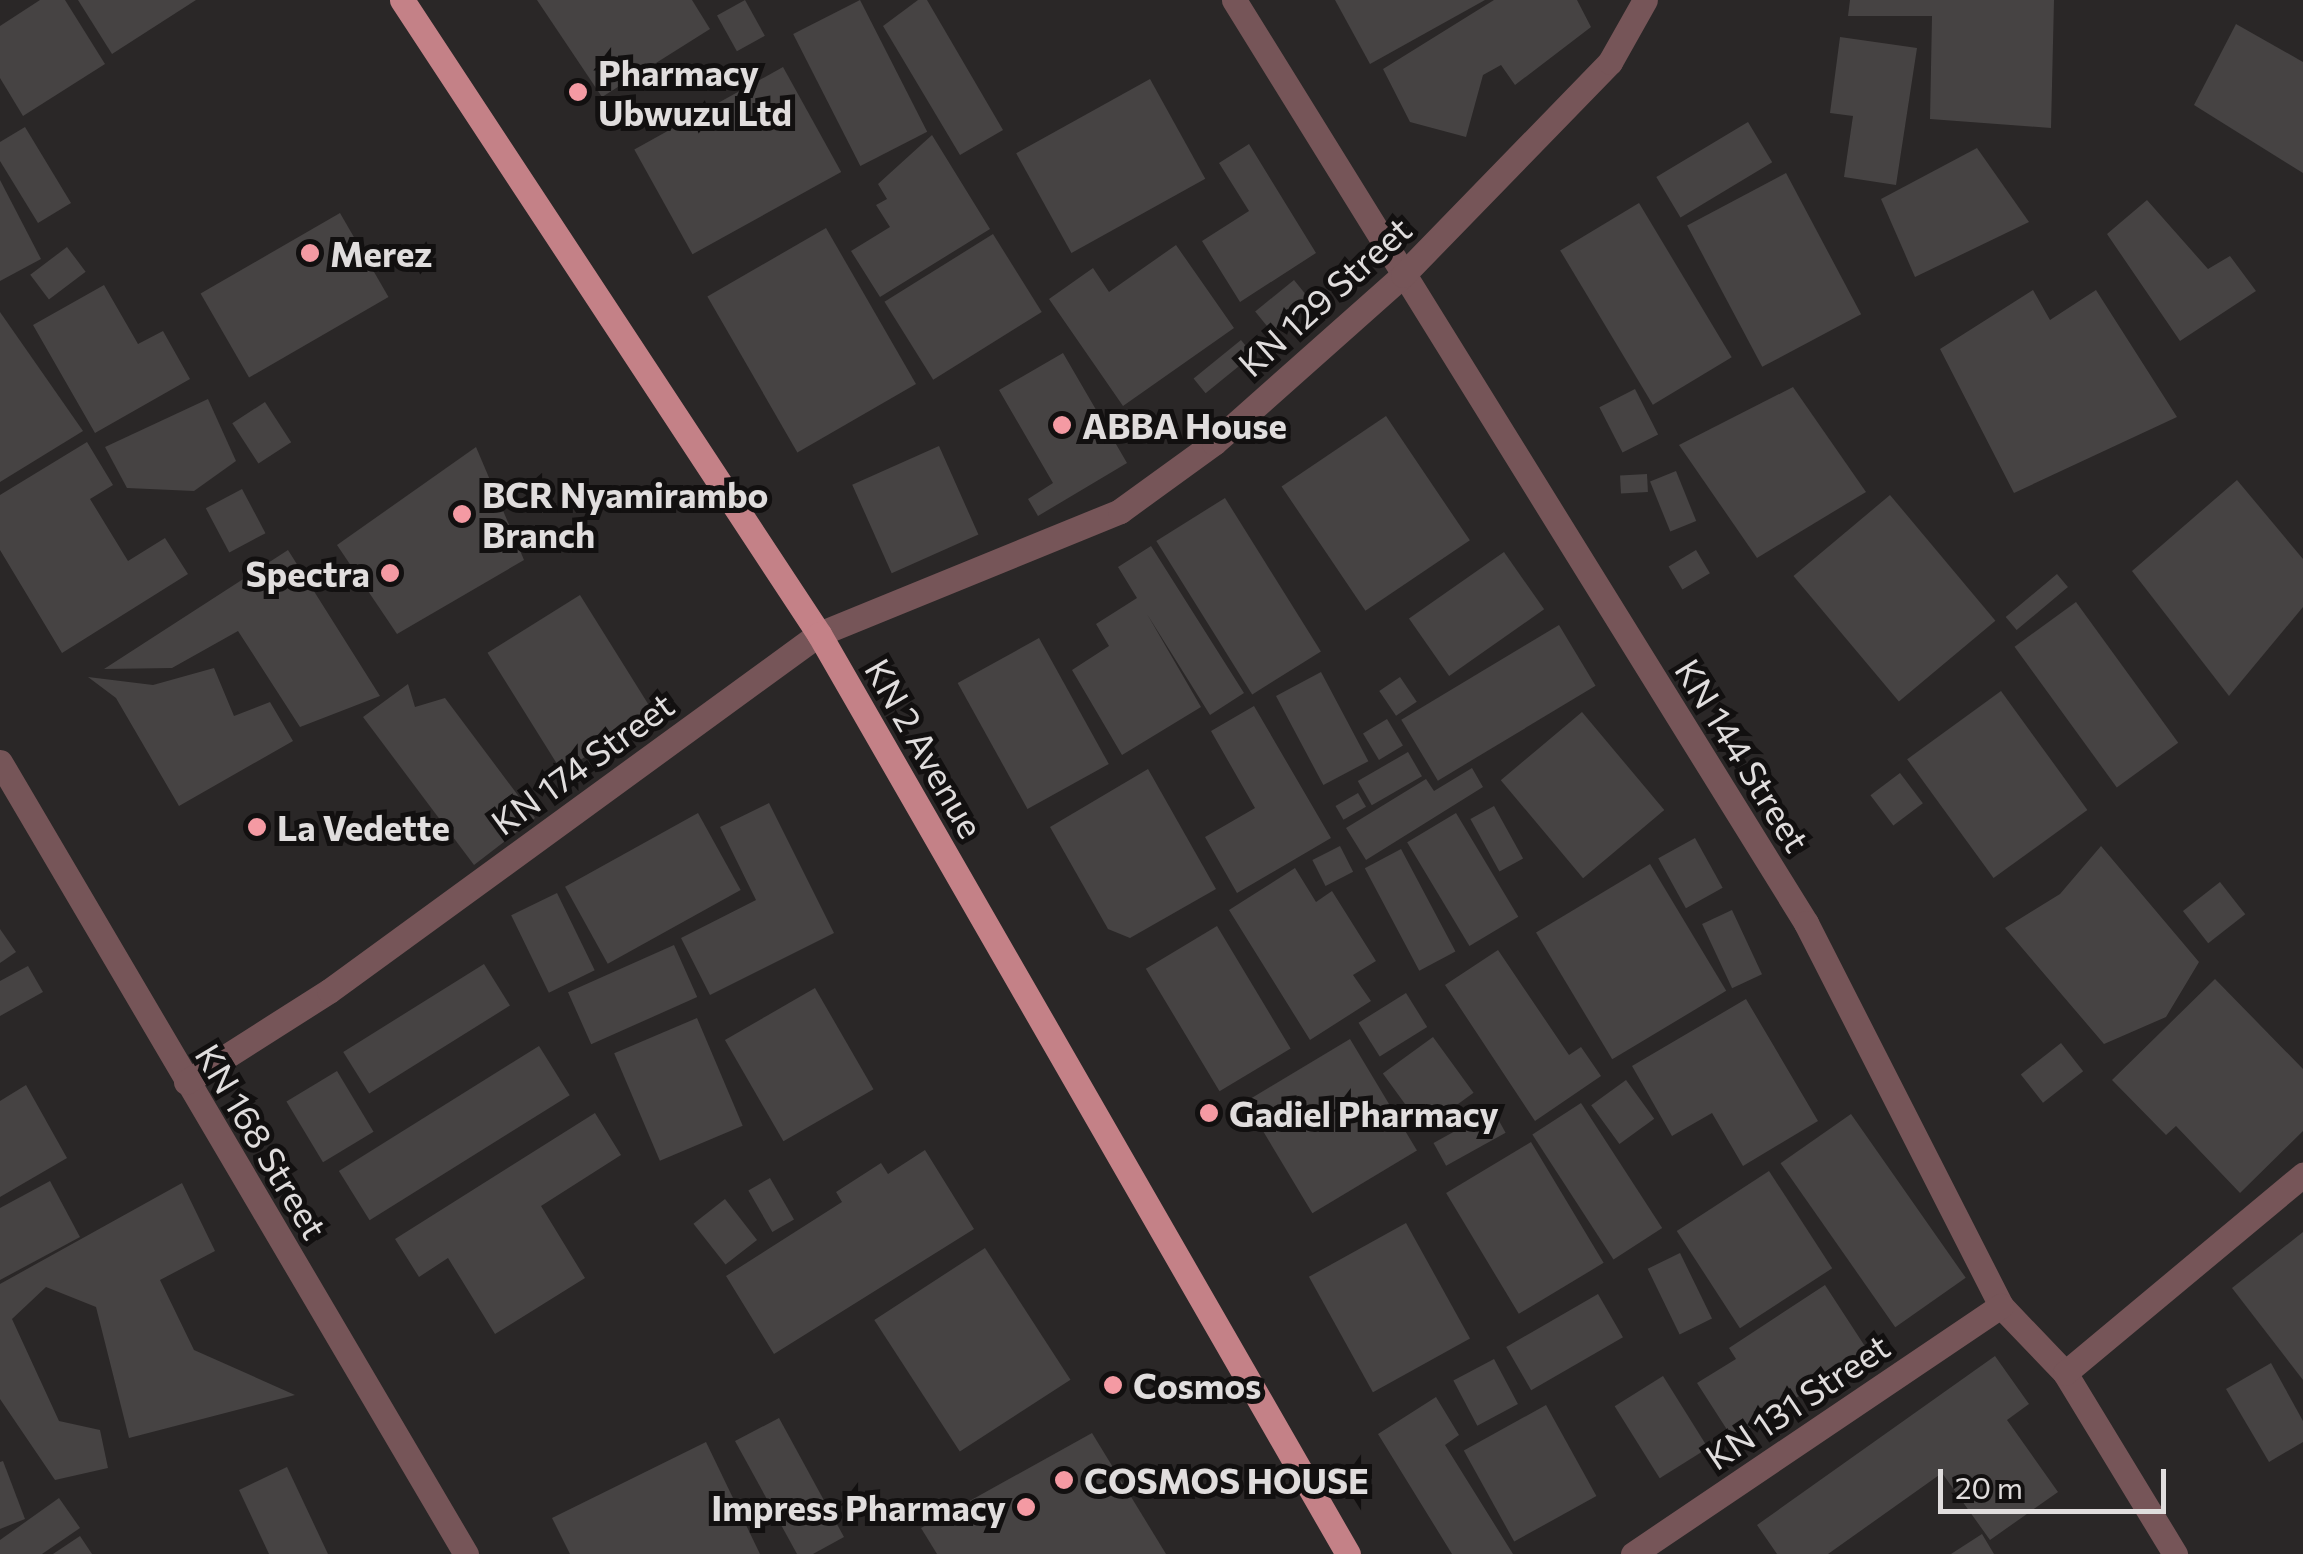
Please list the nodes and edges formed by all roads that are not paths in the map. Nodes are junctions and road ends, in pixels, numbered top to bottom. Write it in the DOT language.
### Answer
graph roads {
  1 [pos="402,0"];
  2 [pos="1234,0"];
  3 [pos="1645,0"];
  4 [pos="1403,275"];
  5 [pos="819,634"];
  6 [pos="0,762"];
  7 [pos="186,1082"];
  8 [pos="2303,1176"];
  9 [pos="2000,1306"];
  10 [pos="2065,1373"];
  11 [pos="463,1552"];
  12 [pos="1348,1554"];
  13 [pos="1633,1554"];
  14 [pos="2175,1554"];
  1 -- 5 [label="main road, KN 2 Avenue"];
  2 -- 4 [label="street, KN 144 Street"];
  3 -- 4 [label="street, KN 129 Street"];
  4 -- 5 [label="street, KN 129 Street"];
  4 -- 9 [label="street, KN 144 Street"];
  5 -- 7 [label="street, KN 174 Street"];
  5 -- 12 [label="main road, KN 2 Avenue"];
  6 -- 7 [label="street, KN 168 Street"];
  7 -- 11 [label="street, KN 168 Street"];
  8 -- 10 [label="street"];
  9 -- 10 [label="street, KN 144 Street"];
  9 -- 13 [label="street, KN 131 Street"];
  10 -- 14 [label="street, KN 144 Street"];
}
